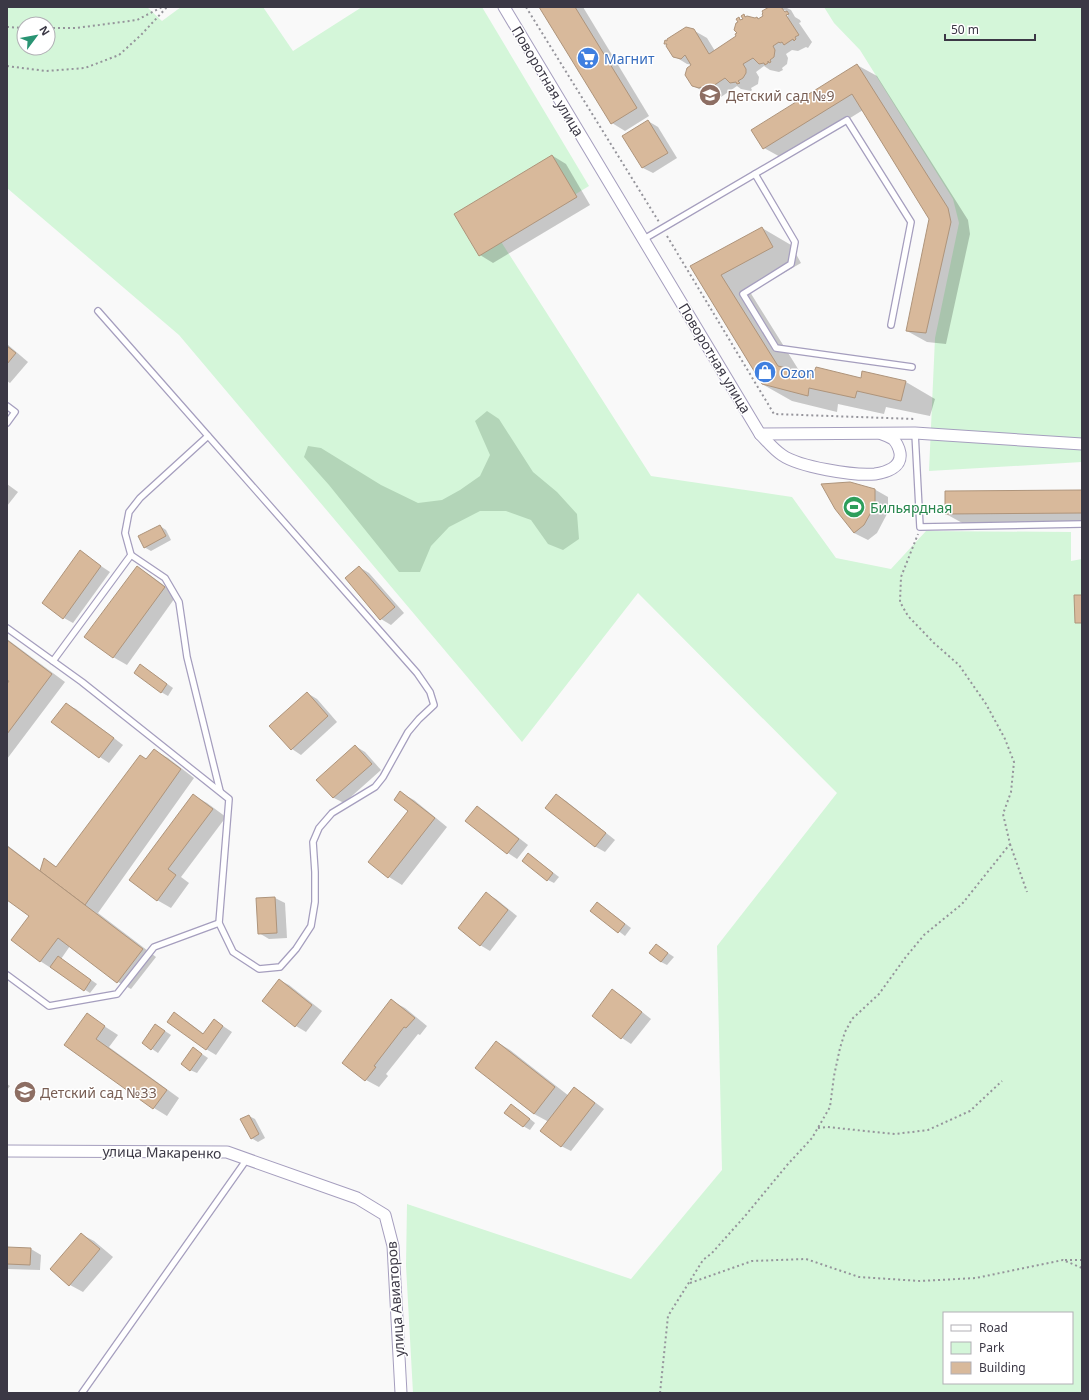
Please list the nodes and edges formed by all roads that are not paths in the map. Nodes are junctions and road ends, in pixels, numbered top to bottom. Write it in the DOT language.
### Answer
graph roads {
  1 [pos="504,7"];
  2 [pos="754,174"];
  3 [pos="644,239"];
  4 [pos="98,311"];
  5 [pos="891,325"];
  6 [pos="912,368"];
  7 [pos="7,406"];
  8 [pos="7,422"];
  9 [pos="915,433"];
  10 [pos="760,434"];
  11 [pos="882,434"];
  12 [pos="208,436"];
  13 [pos="1082,444"];
  14 [pos="1082,524"];
  15 [pos="132,555"];
  16 [pos="7,628"];
  17 [pos="53,661"];
  18 [pos="220,791"];
  19 [pos="219,924"];
  20 [pos="7,974"];
  21 [pos="7,1151"];
  22 [pos="247,1159"];
  23 [pos="357,1198"];
  24 [pos="82,1393"];
  25 [pos="401,1393"];
  1 -- 3 [label="street, Поворотная улица"];
  2 -- 3 [label="lane"];
  2 -- 5 [label="lane"];
  2 -- 6 [label="lane"];
  3 -- 10 [label="street, Поворотная улица"];
  4 -- 12 [label="lane"];
  7 -- 8 [label="lane"];
  9 -- 11 [label="street"];
  9 -- 13 [label="street"];
  9 -- 14 [label="lane"];
  10 -- 11 [label="street"];
  10 -- 11 [label="street, Поворотная улица"];
  12 -- 15 [label="lane"];
  12 -- 19 [label="lane"];
  15 -- 17 [label="lane"];
  15 -- 18 [label="lane"];
  16 -- 17 [label="lane"];
  17 -- 18 [label="lane"];
  18 -- 19 [label="lane"];
  19 -- 20 [label="lane"];
  21 -- 22 [label="street, улица Макаренко"];
  22 -- 23 [label="street, улица Макаренко"];
  22 -- 24 [label="lane"];
  23 -- 25 [label="street, улица Авиаторов"];
}
